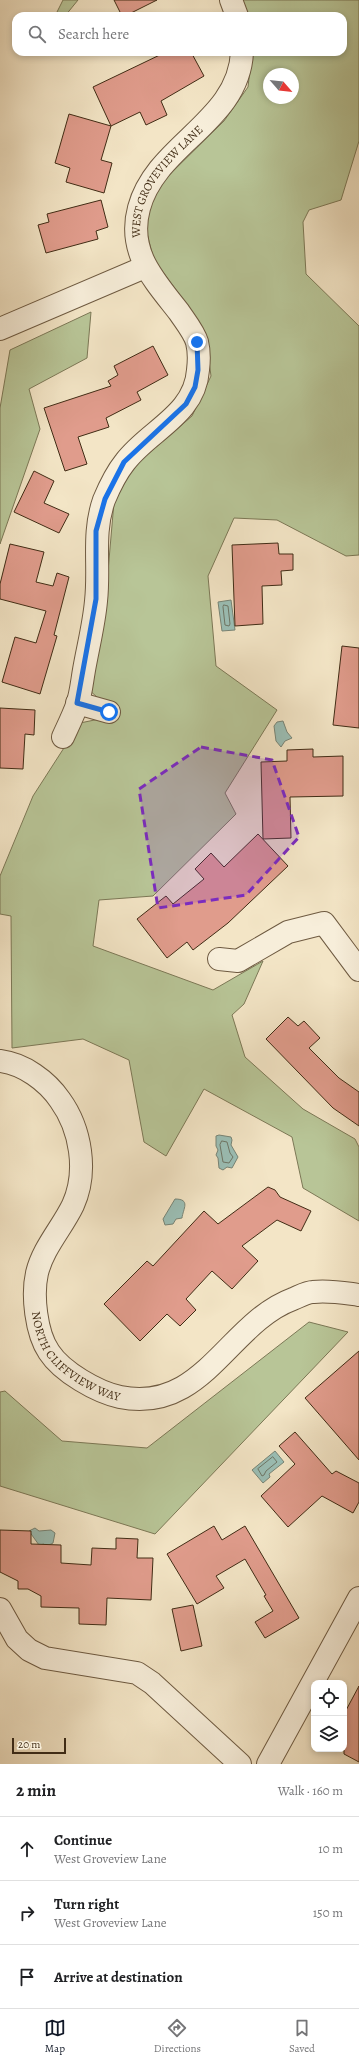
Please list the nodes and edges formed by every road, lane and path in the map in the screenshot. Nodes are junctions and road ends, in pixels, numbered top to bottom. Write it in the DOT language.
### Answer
graph roads {
  1 [pos="231,0"];
  2 [pos="236,12"];
  3 [pos="241,56"];
  4 [pos="144,267"];
  5 [pos="0,329"];
  6 [pos="77,703"];
  7 [pos="109,712"];
  8 [pos="63,737"];
  9 [pos="219,959"];
  10 [pos="359,970"];
  11 [pos="0,1061"];
  12 [pos="359,1296"];
  13 [pos="359,1598"];
  14 [pos="0,1609"];
  15 [pos="240,1764"];
  16 [pos="268,1764"];
  1 -- 2 [label="street"];
  3 -- 4 [label="street, WEST GROVEVIEW LANE"];
  4 -- 5 [label="street"];
  4 -- 6 [label="street, WEST GROVEVIEW LANE"];
  6 -- 7 [label="street"];
  6 -- 8 [label="street, WEST GROVEVIEW LANE"];
  9 -- 10 [label="street"];
  11 -- 12 [label="street, NORTH CLIFFVIEW WAY"];
  13 -- 16 [label="street"];
  14 -- 15 [label="street"];
}
